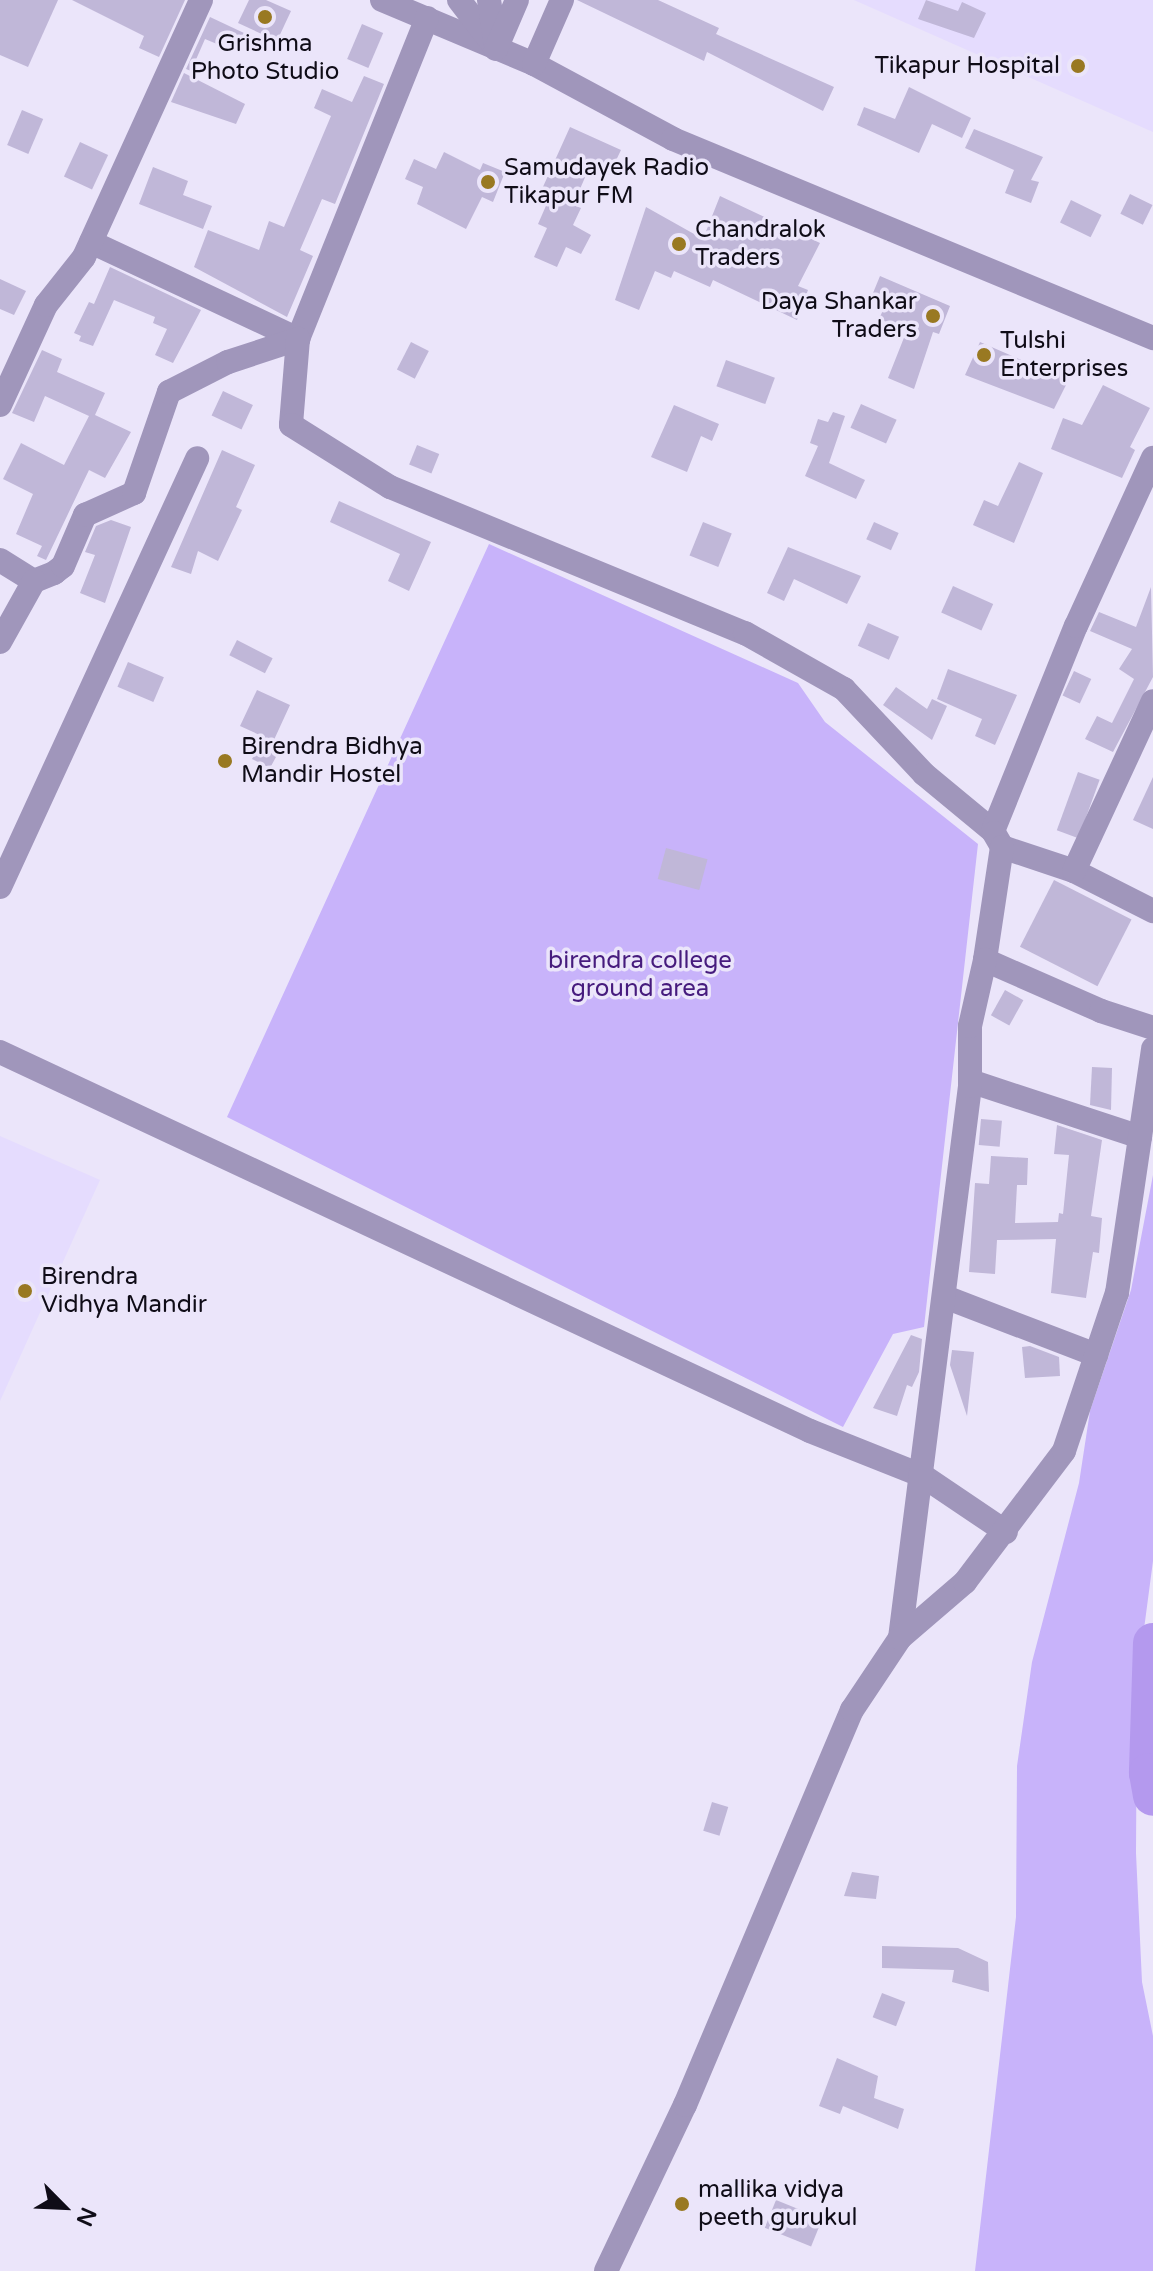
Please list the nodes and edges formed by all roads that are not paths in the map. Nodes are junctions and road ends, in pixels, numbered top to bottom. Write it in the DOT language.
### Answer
graph roads {
  1 [pos="201,0"];
  2 [pos="382,0"];
  3 [pos="459,0"];
  4 [pos="489,0"];
  5 [pos="517,0"];
  6 [pos="562,0"];
  7 [pos="427,18"];
  8 [pos="496,49"];
  9 [pos="534,64"];
  10 [pos="91,242"];
  11 [pos="1153,338"];
  12 [pos="298,339"];
  13 [pos="0,405"];
  14 [pos="197,458"];
  15 [pos="1153,458"];
  16 [pos="0,560"];
  17 [pos="34,581"];
  18 [pos="0,642"];
  19 [pos="1153,701"];
  20 [pos="998,839"];
  21 [pos="1074,871"];
  22 [pos="0,887"];
  23 [pos="1153,911"];
  24 [pos="985,960"];
  25 [pos="1153,1028"];
  26 [pos="1153,1049"];
  27 [pos="0,1052"];
  28 [pos="970,1081"];
  29 [pos="1140,1137"];
  30 [pos="945,1297"];
  31 [pos="1096,1355"];
  32 [pos="923,1476"];
  33 [pos="1006,1532"];
  34 [pos="900,1638"];
  35 [pos="606,2271"];
  1 -- 10 [label="street"];
  2 -- 7 [label="street"];
  3 -- 8 [label="street"];
  4 -- 8 [label="street"];
  5 -- 8 [label="street"];
  6 -- 9 [label="street"];
  7 -- 8 [label="street"];
  7 -- 12 [label="street"];
  8 -- 9 [label="street"];
  9 -- 11 [label="street"];
  10 -- 12 [label="street"];
  10 -- 13 [label="street"];
  12 -- 17 [label="street"];
  12 -- 20 [label="street"];
  14 -- 22 [label="street"];
  15 -- 20 [label="street"];
  16 -- 17 [label="street"];
  17 -- 18 [label="street"];
  19 -- 21 [label="street"];
  20 -- 21 [label="street"];
  20 -- 24 [label="street"];
  21 -- 23 [label="street"];
  24 -- 25 [label="street"];
  24 -- 28 [label="street"];
  26 -- 29 [label="street"];
  27 -- 32 [label="street"];
  28 -- 29 [label="street"];
  28 -- 30 [label="street"];
  29 -- 31 [label="street"];
  30 -- 31 [label="street"];
  30 -- 32 [label="street"];
  31 -- 33 [label="street"];
  32 -- 33 [label="street"];
  32 -- 34 [label="street"];
  33 -- 34 [label="street"];
  34 -- 35 [label="street"];
}
